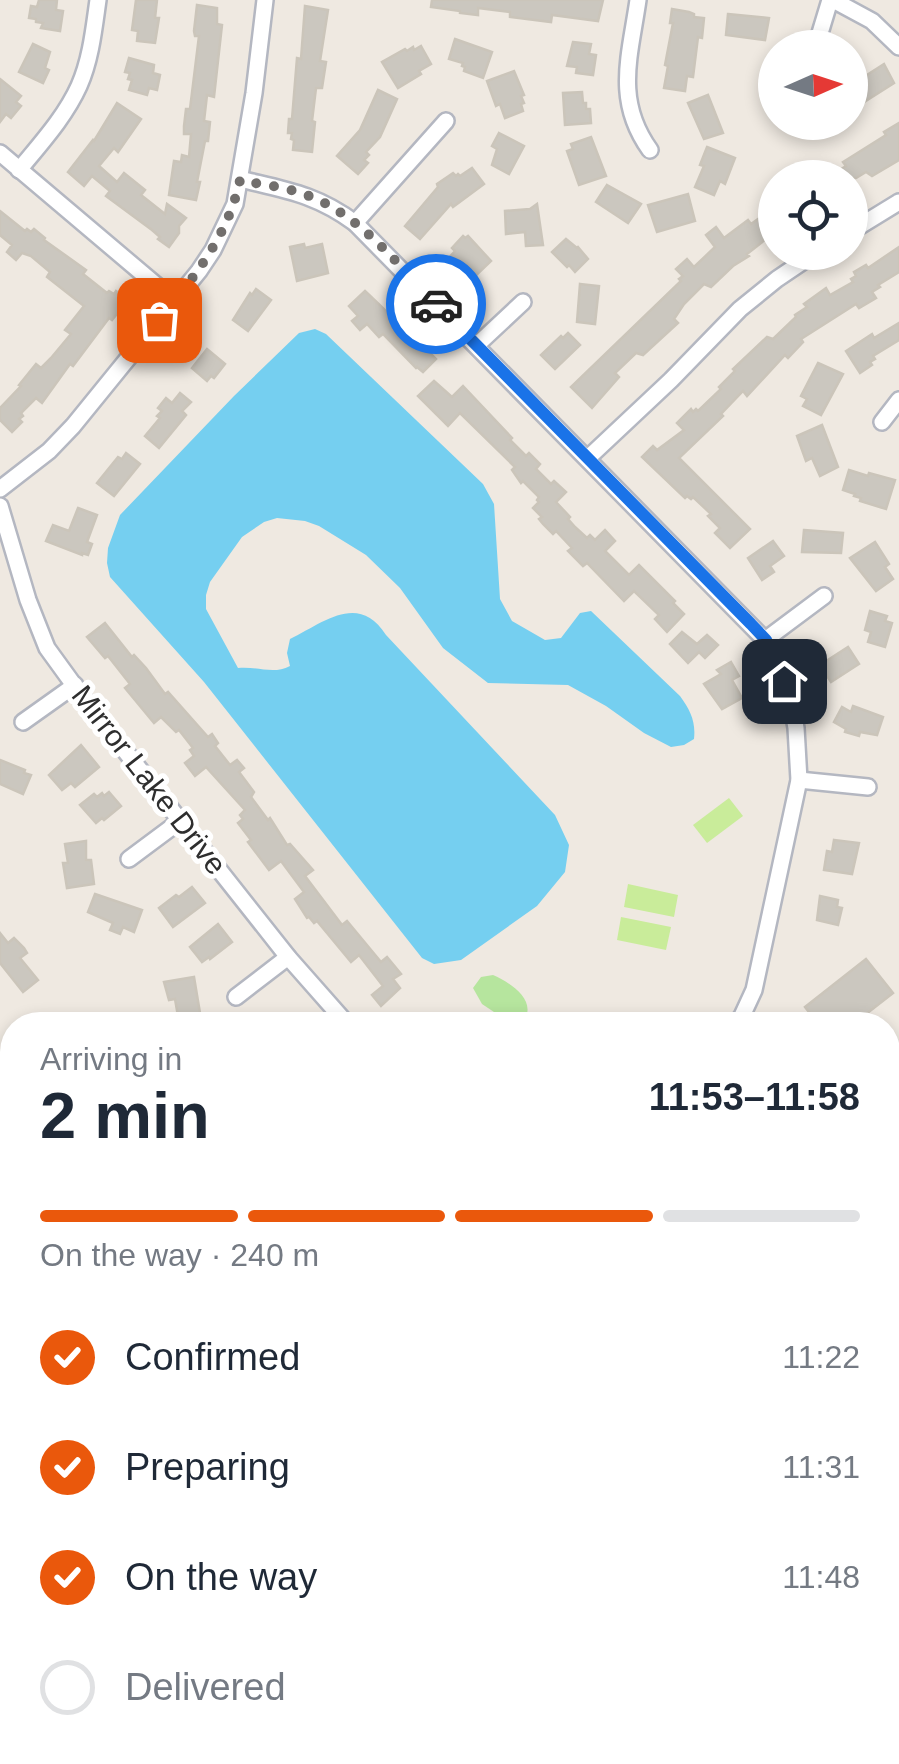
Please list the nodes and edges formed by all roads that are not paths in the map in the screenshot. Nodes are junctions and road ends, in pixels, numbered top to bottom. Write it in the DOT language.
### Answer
graph roads {
  1 [pos="98,0"];
  2 [pos="265,0"];
  3 [pos="638,0"];
  4 [pos="832,0"];
  5 [pos="821,30"];
  6 [pos="899,47"];
  7 [pos="446,120"];
  8 [pos="650,150"];
  9 [pos="0,153"];
  10 [pos="19,170"];
  11 [pos="240,180"];
  12 [pos="899,202"];
  13 [pos="868,221"];
  14 [pos="355,223"];
  15 [pos="790,270"];
  16 [pos="175,301"];
  17 [pos="523,302"];
  18 [pos="478,345"];
  19 [pos="899,400"];
  20 [pos="882,422"];
  21 [pos="588,458"];
  22 [pos="0,489"];
  23 [pos="0,506"];
  24 [pos="824,596"];
  25 [pos="766,640"];
  26 [pos="74,686"];
  27 [pos="23,722"];
  28 [pos="800,780"];
  29 [pos="868,788"];
  30 [pos="180,821"];
  31 [pos="130,859"];
  32 [pos="288,957"];
  33 [pos="236,997"];
  34 [pos="337,1012"];
  35 [pos="746,1012"];
  1 -- 10 [label="street"];
  2 -- 11 [label="street"];
  3 -- 8 [label="street"];
  4 -- 5 [label="street"];
  4 -- 6 [label="street"];
  7 -- 14 [label="street"];
  9 -- 10 [label="street"];
  10 -- 16 [label="street"];
  11 -- 14 [label="street"];
  11 -- 16 [label="street"];
  12 -- 13 [label="street"];
  14 -- 18 [label="street"];
  15 -- 21 [label="street"];
  16 -- 22 [label="street"];
  17 -- 18 [label="street"];
  18 -- 21 [label="street"];
  19 -- 20 [label="street"];
  21 -- 25 [label="street"];
  23 -- 26 [label="street, Mirror Lake Drive"];
  24 -- 25 [label="street"];
  25 -- 28 [label="street"];
  26 -- 27 [label="street"];
  26 -- 30 [label="street, Mirror Lake Drive"];
  28 -- 29 [label="street"];
  28 -- 35 [label="street"];
  30 -- 31 [label="street"];
  30 -- 32 [label="street, Mirror Lake Drive"];
  32 -- 33 [label="street"];
  32 -- 34 [label="street, Mirror Lake Drive"];
}
